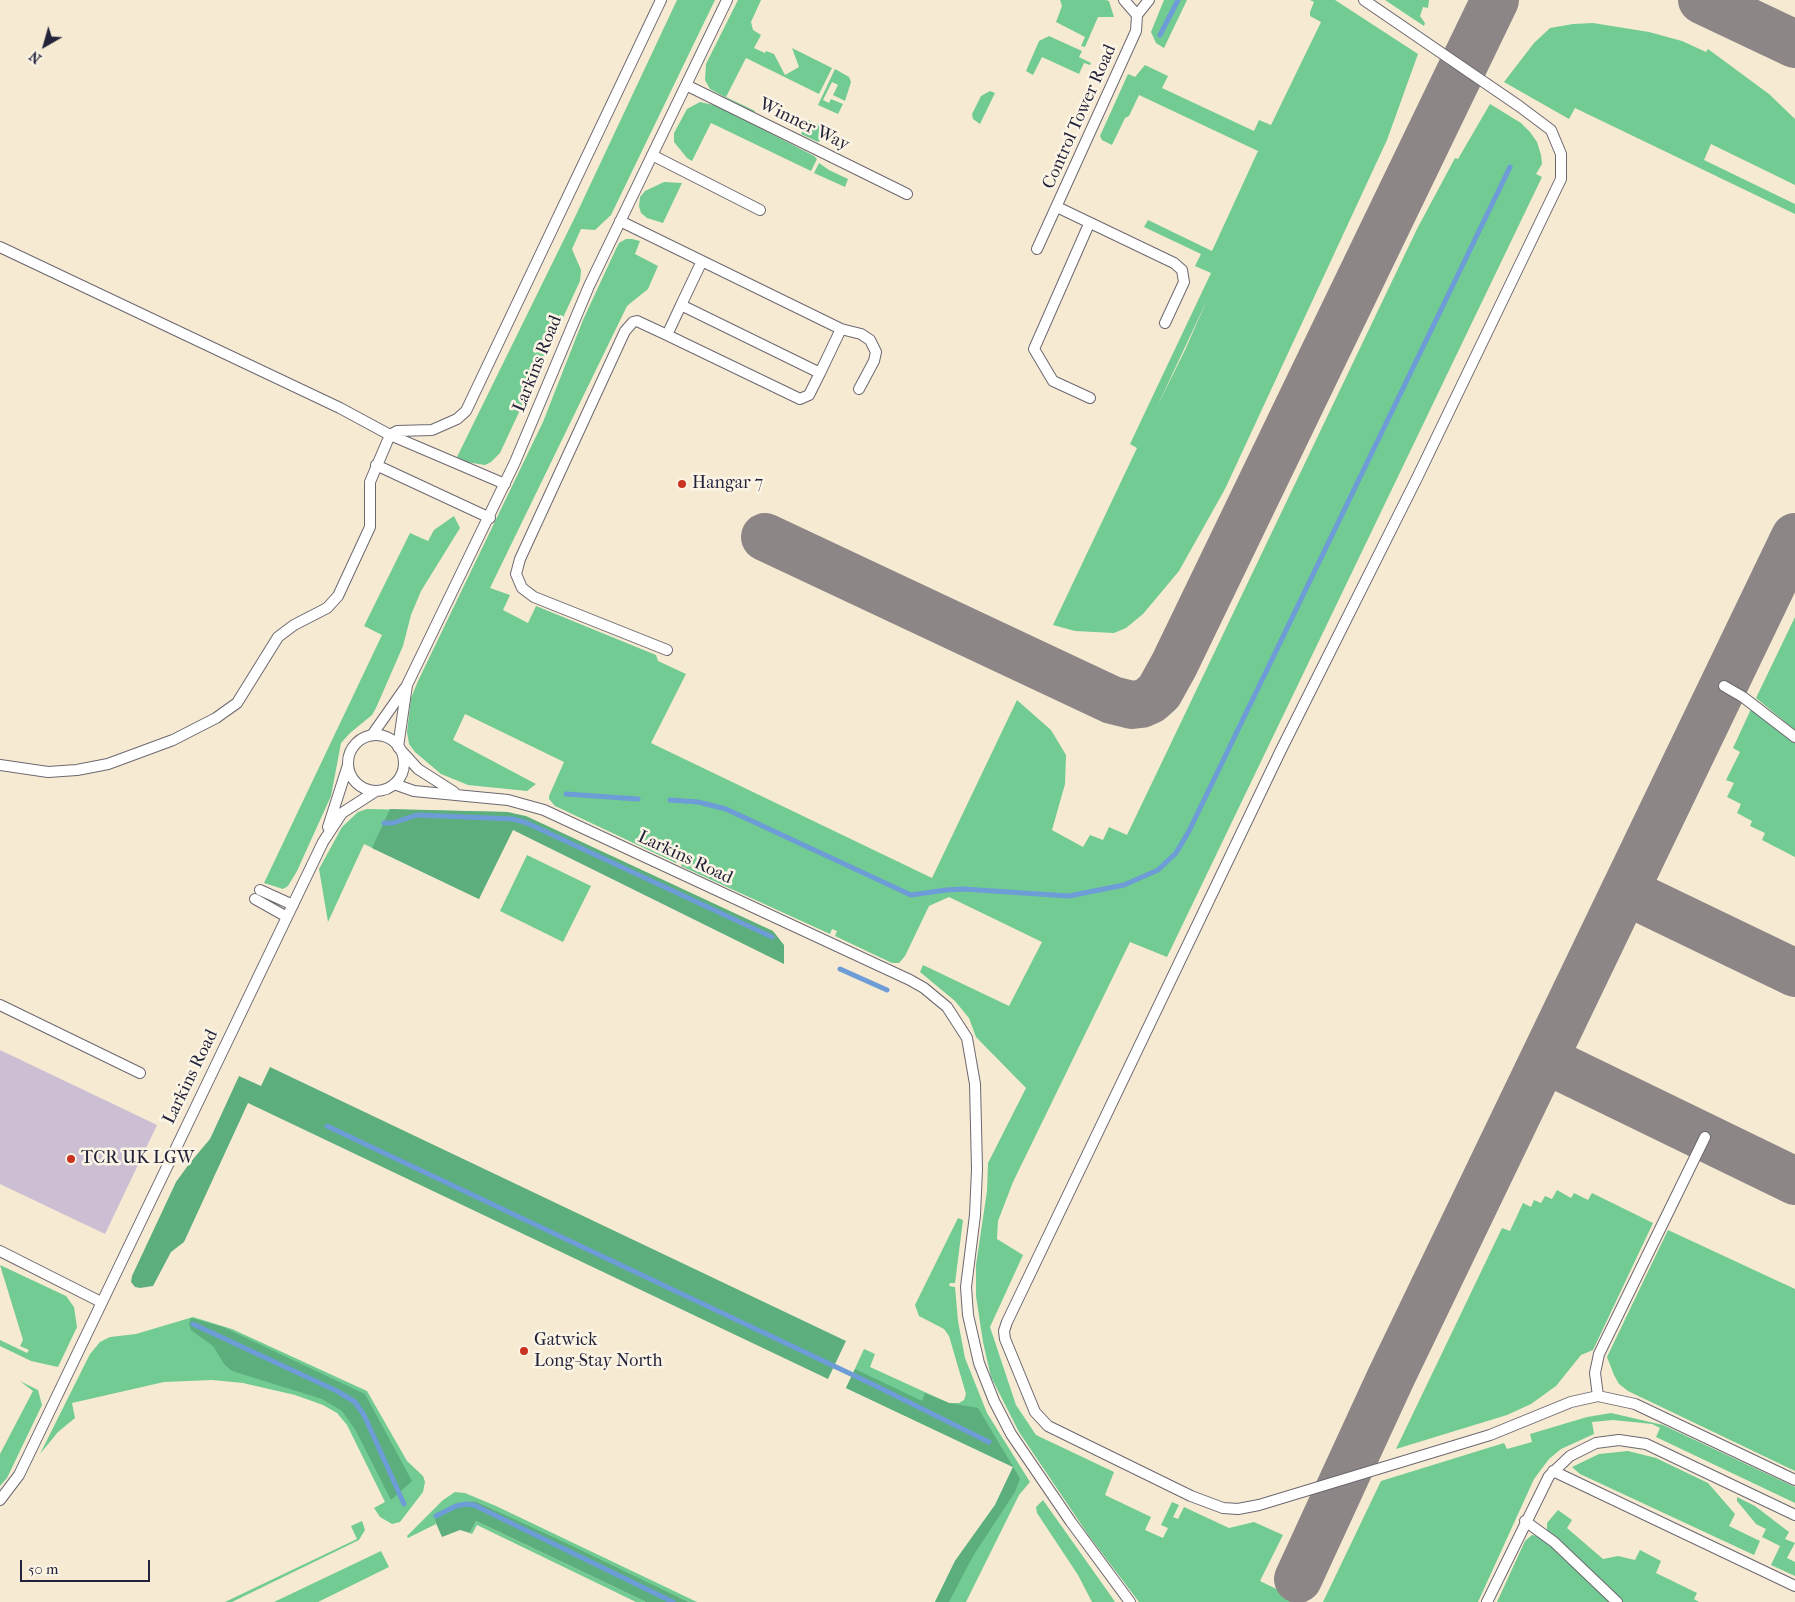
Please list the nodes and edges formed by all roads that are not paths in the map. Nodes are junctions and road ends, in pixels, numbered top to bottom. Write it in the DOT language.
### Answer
graph roads {
  1 [pos="661,0"];
  2 [pos="727,0"];
  3 [pos="1124,0"];
  4 [pos="1149,0"];
  5 [pos="1364,0"];
  6 [pos="1136,15"];
  7 [pos="686,85"];
  8 [pos="652,155"];
  9 [pos="907,194"];
  10 [pos="1057,207"];
  11 [pos="760,210"];
  12 [pos="620,221"];
  13 [pos="1089,224"];
  14 [pos="0,247"];
  15 [pos="1037,249"];
  16 [pos="702,261"];
  17 [pos="681,306"];
  18 [pos="1165,323"];
  19 [pos="841,329"];
  20 [pos="667,335"];
  21 [pos="820,373"];
  22 [pos="859,389"];
  23 [pos="1090,398"];
  24 [pos="390,435"];
  25 [pos="376,465"];
  26 [pos="505,484"];
  27 [pos="490,518"];
  28 [pos="667,650"];
  29 [pos="408,685"];
  30 [pos="1724,686"];
  31 [pos="372,735"];
  32 [pos="1795,737"];
  33 [pos="398,746"];
  34 [pos="348,764"];
  35 [pos="0,765"];
  36 [pos="394,784"];
  37 [pos="376,791"];
  38 [pos="461,795"];
  39 [pos="323,842"];
  40 [pos="260,890"];
  41 [pos="256,900"];
  42 [pos="293,905"];
  43 [pos="287,917"];
  44 [pos="0,1005"];
  45 [pos="140,1072"];
  46 [pos="1705,1138"];
  47 [pos="0,1251"];
  48 [pos="101,1302"];
  49 [pos="1598,1396"];
  50 [pos="1553,1471"];
  51 [pos="1795,1480"];
  52 [pos="0,1500"];
  53 [pos="1795,1515"];
  54 [pos="1525,1521"];
  55 [pos="1795,1586"];
  56 [pos="1130,1602"];
  57 [pos="1487,1602"];
  58 [pos="1617,1602"];
  1 -- 24 [label="lane"];
  2 -- 7 [label="lane, Larkins Road"];
  3 -- 6 [label="lane"];
  4 -- 6 [label="lane"];
  5 -- 49 [label="lane"];
  6 -- 10 [label="lane, Control Tower Road"];
  7 -- 8 [label="lane, Larkins Road"];
  7 -- 9 [label="lane, Winner Way"];
  8 -- 11 [label="lane"];
  8 -- 12 [label="lane, Larkins Road"];
  10 -- 13 [label="lane"];
  10 -- 15 [label="lane, Control Tower Road"];
  12 -- 16 [label="lane"];
  12 -- 26 [label="lane, Larkins Road"];
  13 -- 18 [label="lane"];
  13 -- 23 [label="lane"];
  14 -- 24 [label="lane"];
  16 -- 17 [label="lane"];
  16 -- 19 [label="lane"];
  17 -- 20 [label="lane"];
  17 -- 21 [label="lane"];
  19 -- 21 [label="lane"];
  19 -- 22 [label="lane"];
  20 -- 21 [label="lane"];
  20 -- 28 [label="lane"];
  24 -- 25 [label="lane"];
  24 -- 26 [label="lane"];
  25 -- 27 [label="lane"];
  25 -- 35 [label="lane"];
  26 -- 27 [label="lane, Larkins Road"];
  27 -- 29 [label="lane, Larkins Road"];
  29 -- 31 [label="lane"];
  29 -- 33 [label="lane, Larkins Road"];
  30 -- 32 [label="lane"];
  31 -- 33 [label="lane"];
  31 -- 34 [label="lane"];
  33 -- 36 [label="lane"];
  33 -- 38 [label="lane"];
  34 -- 37 [label="lane"];
  34 -- 39 [label="lane"];
  36 -- 37 [label="lane"];
  36 -- 38 [label="lane, Larkins Road"];
  37 -- 39 [label="lane, Larkins Road"];
  38 -- 56 [label="lane, Larkins Road"];
  39 -- 42 [label="lane, Larkins Road"];
  40 -- 42 [label="lane"];
  41 -- 43 [label="lane"];
  42 -- 43 [label="lane, Larkins Road"];
  43 -- 48 [label="lane, Larkins Road"];
  44 -- 45 [label="lane"];
  46 -- 49 [label="lane"];
  47 -- 48 [label="lane"];
  48 -- 52 [label="lane, Larkins Road"];
  49 -- 51 [label="lane"];
  50 -- 53 [label="lane"];
  50 -- 54 [label="lane"];
  50 -- 55 [label="lane"];
  54 -- 57 [label="lane"];
  54 -- 58 [label="lane"];
}
